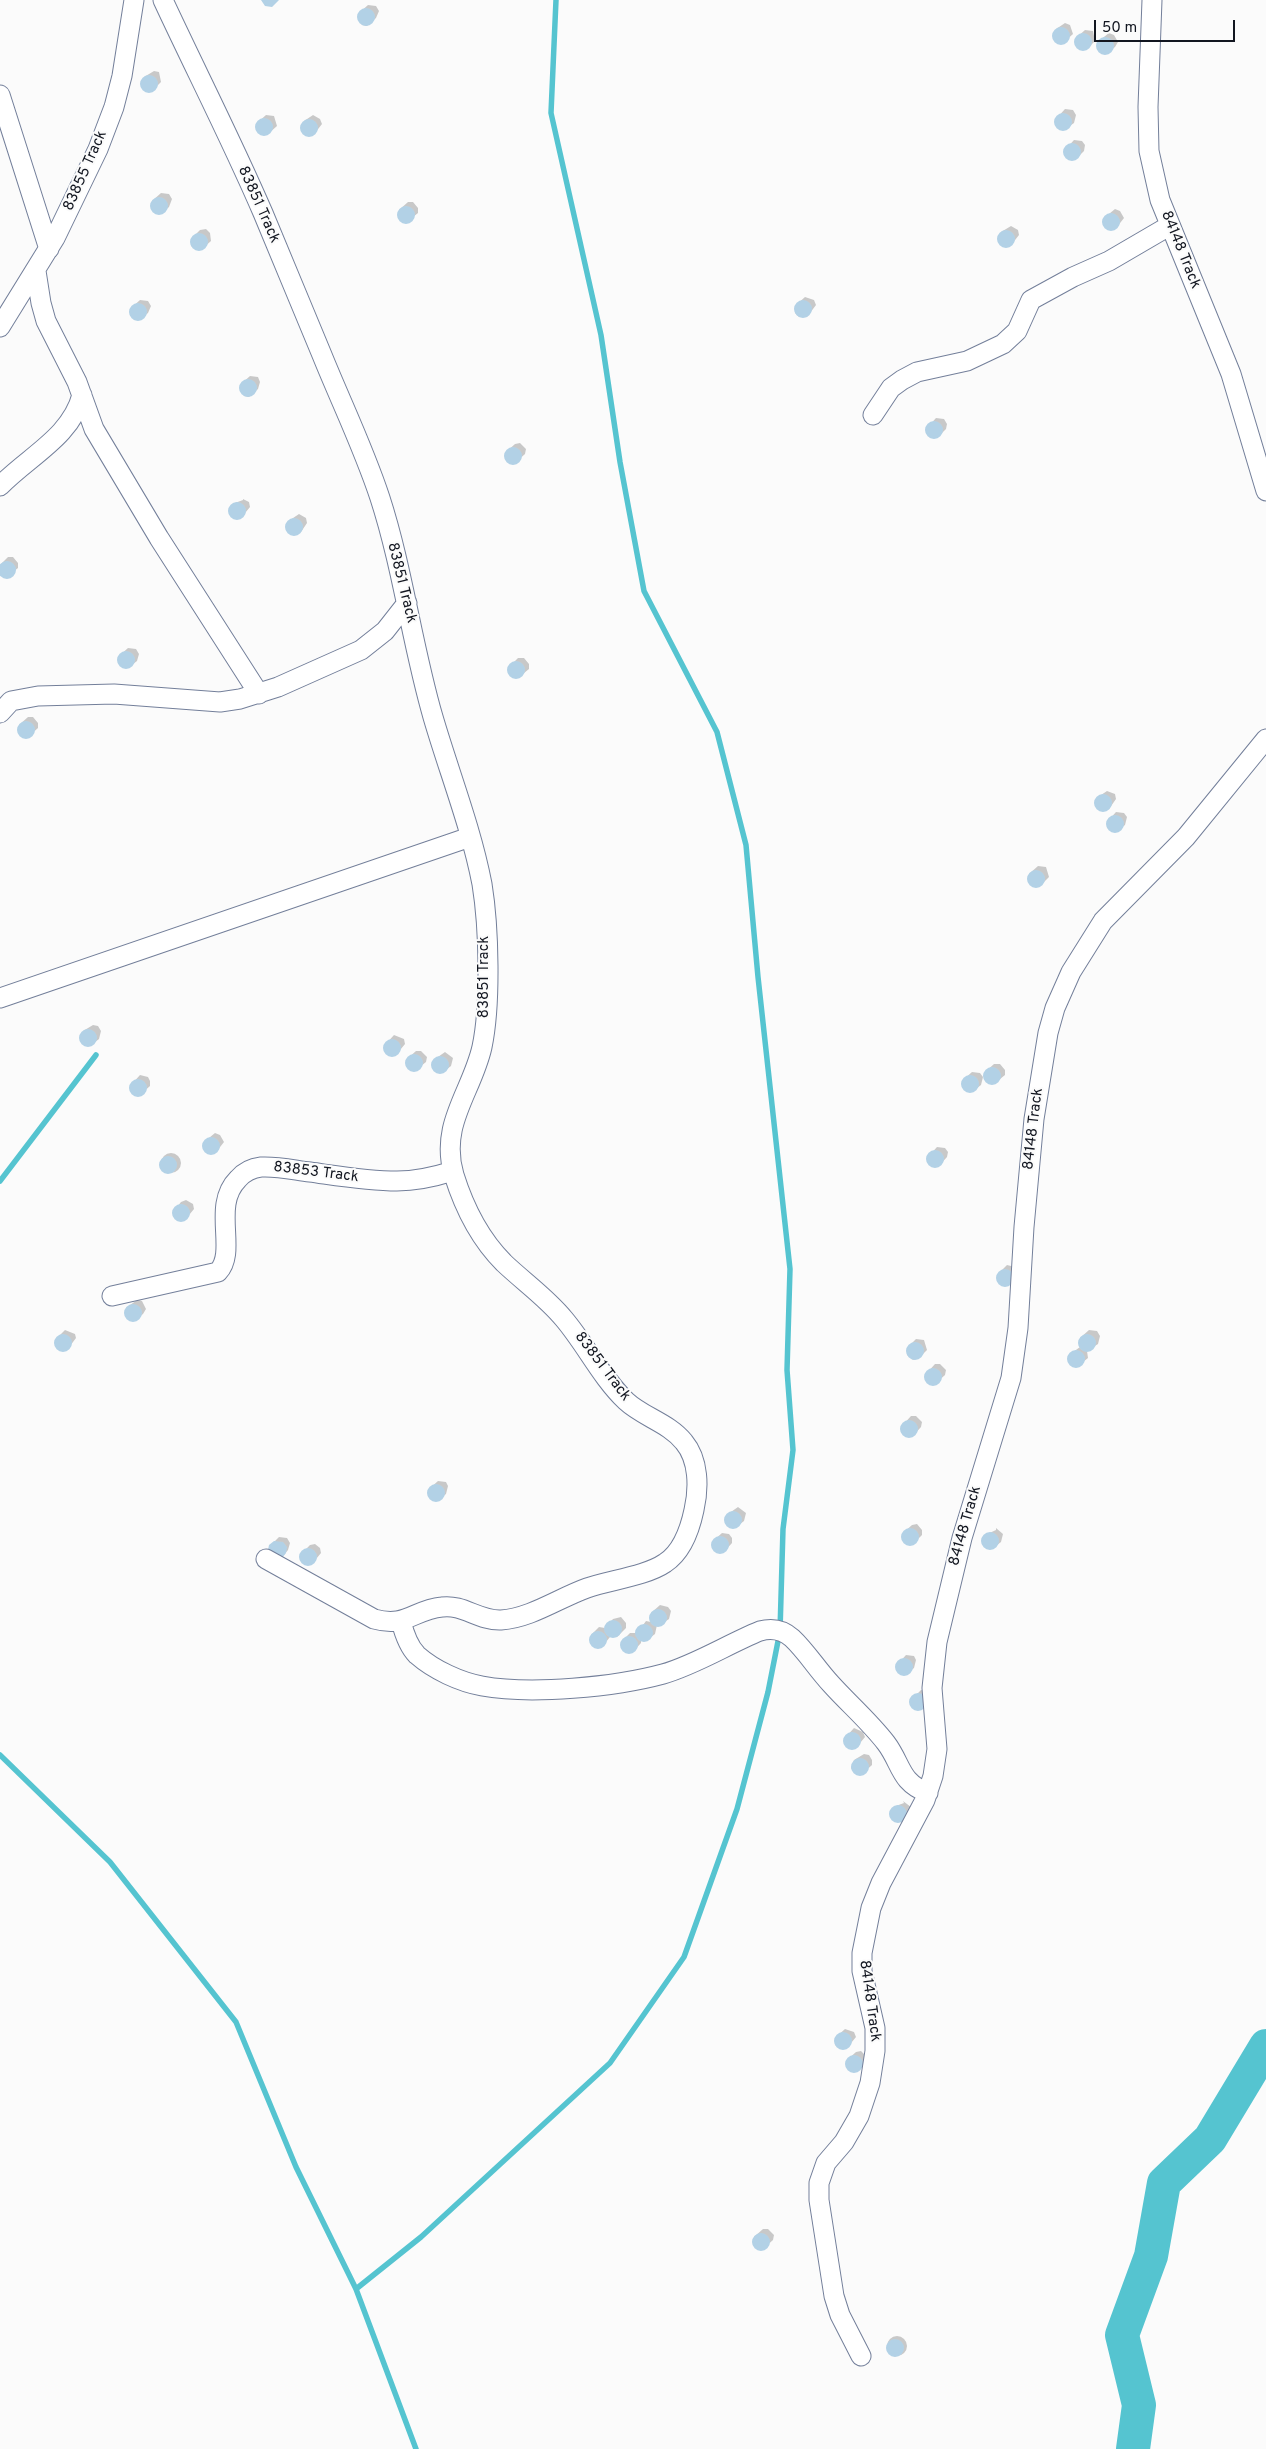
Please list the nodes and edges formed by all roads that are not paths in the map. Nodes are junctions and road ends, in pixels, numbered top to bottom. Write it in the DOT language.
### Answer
graph roads {
  1 [pos="134,0"];
  2 [pos="163,0"];
  3 [pos="1152,0"];
  4 [pos="0,95"];
  5 [pos="1169,226"];
  6 [pos="49,249"];
  7 [pos="36,271"];
  8 [pos="0,328"];
  9 [pos="82,395"];
  10 [pos="873,415"];
  11 [pos="0,486"];
  12 [pos="1266,491"];
  13 [pos="407,602"];
  14 [pos="260,694"];
  15 [pos="0,713"];
  16 [pos="1266,739"];
  17 [pos="470,837"];
  18 [pos="0,998"];
  19 [pos="453,1171"];
  20 [pos="112,1296"];
  21 [pos="266,1559"];
  22 [pos="402,1621"];
  23 [pos="928,1793"];
  24 [pos="861,2356"];
  1 -- 6 [label="street, 83855 Track"];
  2 -- 13 [label="street, 83851 Track"];
  3 -- 5 [label="street, 84148 Track"];
  4 -- 6 [label="street"];
  5 -- 10 [label="street"];
  5 -- 12 [label="street, 84148 Track"];
  6 -- 7 [label="street, 83855 Track"];
  7 -- 8 [label="street, 83855 Track"];
  7 -- 9 [label="street"];
  9 -- 11 [label="street"];
  9 -- 14 [label="street"];
  13 -- 14 [label="street"];
  13 -- 17 [label="street, 83851 Track"];
  14 -- 15 [label="street"];
  16 -- 23 [label="street, 84148 Track"];
  17 -- 18 [label="street"];
  17 -- 19 [label="street, 83851 Track"];
  19 -- 20 [label="street, 83853 Track"];
  19 -- 22 [label="street, 83851 Track"];
  21 -- 22 [label="street, 83851 Track"];
  22 -- 23 [label="street"];
  23 -- 24 [label="street, 84148 Track"];
}
